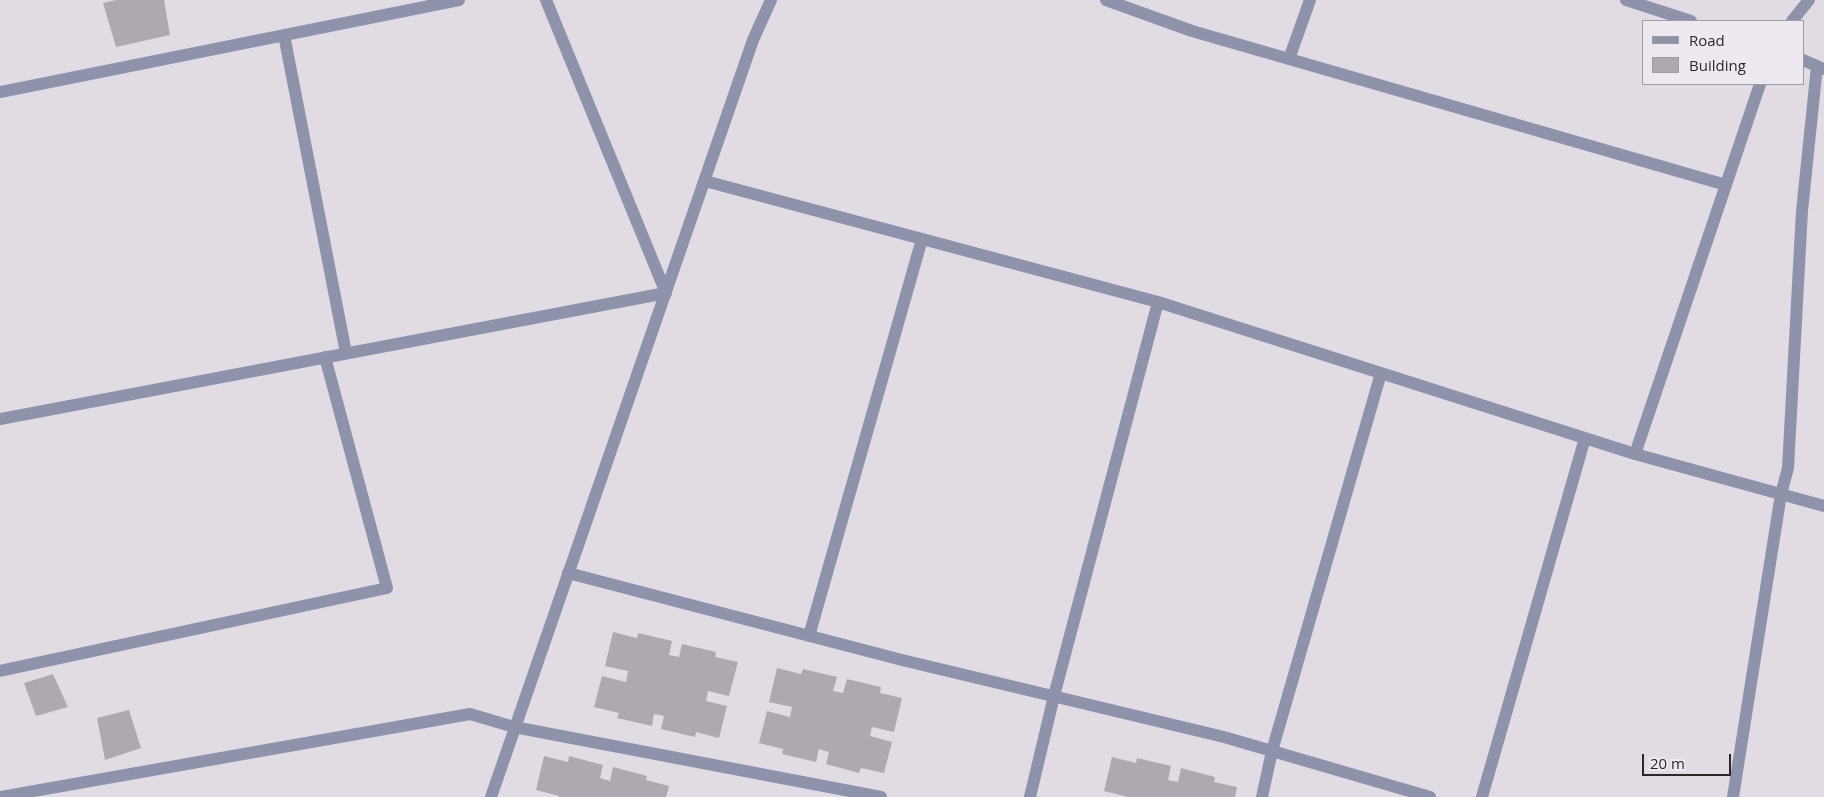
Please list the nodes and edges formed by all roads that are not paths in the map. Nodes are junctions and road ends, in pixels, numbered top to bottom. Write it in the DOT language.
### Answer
graph roads {
  1 [pos="459,0"];
  2 [pos="546,0"];
  3 [pos="771,0"];
  4 [pos="1106,0"];
  5 [pos="1310,0"];
  6 [pos="1626,0"];
  7 [pos="1809,0"];
  8 [pos="1688,20"];
  9 [pos="1793,20"];
  10 [pos="284,35"];
  11 [pos="1289,59"];
  12 [pos="1804,60"];
  13 [pos="1820,67"];
  14 [pos="1760,85"];
  15 [pos="0,92"];
  16 [pos="704,181"];
  17 [pos="1726,185"];
  18 [pos="922,239"];
  19 [pos="666,293"];
  20 [pos="1158,302"];
  21 [pos="346,353"];
  22 [pos="325,357"];
  23 [pos="1381,373"];
  24 [pos="0,419"];
  25 [pos="1585,438"];
  26 [pos="1635,454"];
  27 [pos="1781,494"];
  28 [pos="1824,506"];
  29 [pos="568,573"];
  30 [pos="810,636"];
  31 [pos="0,671"];
  32 [pos="1054,696"];
  33 [pos="514,727"];
  34 [pos="1272,751"];
  35 [pos="0,796"];
  36 [pos="491,797"];
  37 [pos="881,797"];
  38 [pos="1030,797"];
  39 [pos="1262,797"];
  40 [pos="1430,797"];
  41 [pos="1482,797"];
  42 [pos="1733,797"];
  1 -- 10 [label="street"];
  2 -- 19 [label="street"];
  3 -- 16 [label="street"];
  4 -- 11 [label="street"];
  5 -- 11 [label="street"];
  6 -- 8 [label="street"];
  7 -- 9 [label="street"];
  10 -- 15 [label="street"];
  10 -- 21 [label="street"];
  11 -- 17 [label="street"];
  12 -- 13 [label="street"];
  13 -- 27 [label="street"];
  14 -- 17 [label="street"];
  16 -- 18 [label="street"];
  16 -- 19 [label="street"];
  17 -- 26 [label="street"];
  18 -- 20 [label="street"];
  18 -- 30 [label="street"];
  19 -- 21 [label="street"];
  19 -- 29 [label="street"];
  20 -- 23 [label="street"];
  20 -- 32 [label="street"];
  21 -- 22 [label="street"];
  22 -- 24 [label="street"];
  22 -- 31 [label="street"];
  23 -- 25 [label="street"];
  23 -- 34 [label="street"];
  25 -- 26 [label="street"];
  25 -- 41 [label="street"];
  26 -- 27 [label="street"];
  27 -- 28 [label="street"];
  27 -- 42 [label="street"];
  29 -- 30 [label="street"];
  29 -- 33 [label="street"];
  30 -- 32 [label="street"];
  32 -- 34 [label="street"];
  32 -- 38 [label="street"];
  33 -- 35 [label="street"];
  33 -- 36 [label="street"];
  33 -- 37 [label="street"];
  34 -- 39 [label="street"];
  34 -- 40 [label="street"];
}
